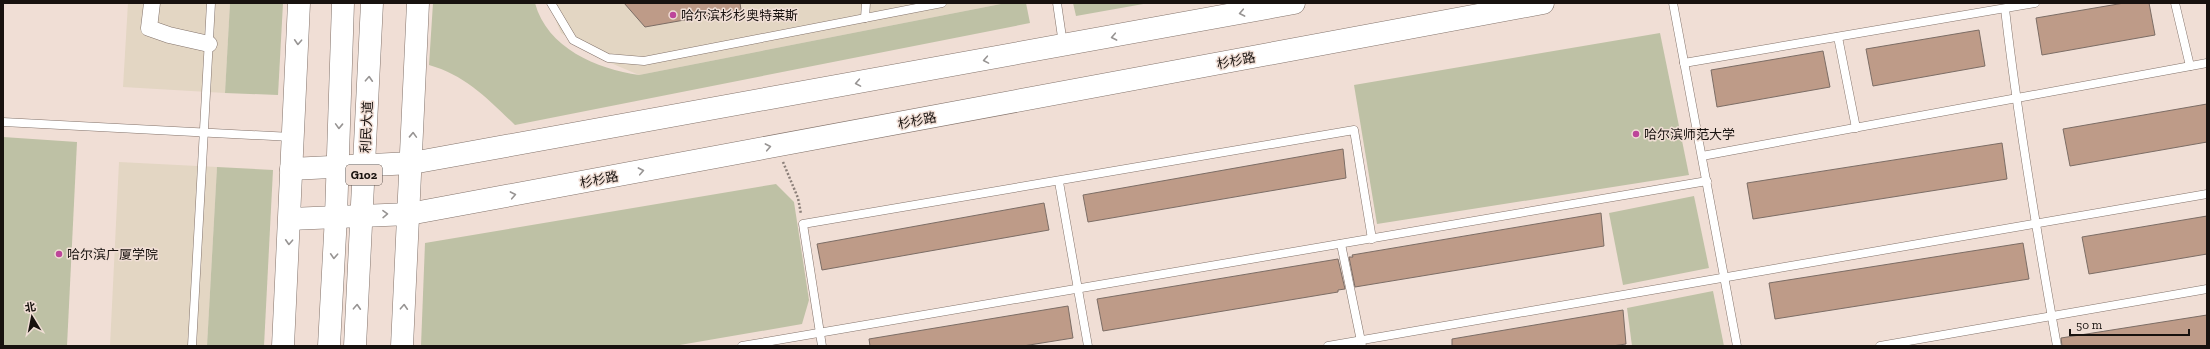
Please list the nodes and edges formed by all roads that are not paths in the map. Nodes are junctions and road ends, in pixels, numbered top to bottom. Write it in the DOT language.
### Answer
graph roads {
  1 [pos="152,3"];
  2 [pos="211,3"];
  3 [pos="299,3"];
  4 [pos="343,3"];
  5 [pos="372,3"];
  6 [pos="418,3"];
  7 [pos="552,3"];
  8 [pos="866,3"];
  9 [pos="942,3"];
  10 [pos="1057,3"];
  11 [pos="1294,3"];
  12 [pos="1543,3"];
  13 [pos="1673,3"];
  14 [pos="2035,3"];
  15 [pos="2175,3"];
  16 [pos="2005,9"];
  17 [pos="865,18"];
  18 [pos="1838,37"];
  19 [pos="209,44"];
  20 [pos="1063,46"];
  21 [pos="1684,63"];
  22 [pos="2207,63"];
  23 [pos="2190,66"];
  24 [pos="2015,98"];
  25 [pos="3,122"];
  26 [pos="1856,128"];
  27 [pos="204,132"];
  28 [pos="293,137"];
  29 [pos="1702,156"];
  30 [pos="412,163"];
  31 [pos="364,165"];
  32 [pos="338,166"];
  33 [pos="292,169"];
  34 [pos="1707,181"];
  35 [pos="1059,182"];
  36 [pos="2207,194"];
  37 [pos="409,214"];
  38 [pos="362,215"];
  39 [pos="336,216"];
  40 [pos="290,219"];
  41 [pos="2035,224"];
  42 [pos="1372,239"];
  43 [pos="1341,244"];
  44 [pos="1725,277"];
  45 [pos="1078,289"];
  46 [pos="2207,289"];
  47 [pos="2052,316"];
  48 [pos="820,333"];
  49 [pos="1362,343"];
  50 [pos="192,346"];
  51 [pos="283,346"];
  52 [pos="329,346"];
  53 [pos="355,346"];
  54 [pos="402,346"];
  55 [pos="742,346"];
  56 [pos="822,346"];
  57 [pos="1088,346"];
  58 [pos="1328,346"];
  59 [pos="1737,346"];
  60 [pos="1880,346"];
  61 [pos="2057,346"];
  1 -- 19 [label="street"];
  2 -- 19 [label="lane"];
  3 -- 28 [label="main road, one-way"];
  4 -- 32 [label="main road, 利民大道 / G102, one-way"];
  31 -- 5 [label="main road, 利民大道 / G102, one-way"];
  30 -- 6 [label="main road, one-way"];
  7 -- 17 [label="lane"];
  8 -- 17 [label="lane"];
  9 -- 17 [label="lane"];
  10 -- 20 [label="lane"];
  11 -- 20 [label="main road, one-way"];
  37 -- 12 [label="main road, 杉杉路, one-way"];
  13 -- 21 [label="lane"];
  14 -- 16 [label="lane"];
  15 -- 23 [label="lane"];
  16 -- 18 [label="lane"];
  16 -- 24 [label="lane"];
  18 -- 21 [label="lane"];
  18 -- 26 [label="lane"];
  19 -- 27 [label="lane"];
  20 -- 30 [label="main road, one-way"];
  21 -- 29 [label="lane"];
  22 -- 23 [label="lane"];
  23 -- 24 [label="lane"];
  24 -- 26 [label="lane"];
  24 -- 41 [label="lane"];
  25 -- 27 [label="lane"];
  26 -- 29 [label="lane"];
  27 -- 28 [label="lane"];
  27 -- 50 [label="lane"];
  28 -- 33 [label="main road"];
  29 -- 34 [label="lane"];
  30 -- 31 [label="main road"];
  30 -- 37 [label="main road"];
  31 -- 32 [label="main road"];
  31 -- 38 [label="main road, 利民大道 / G102"];
  32 -- 33 [label="main road"];
  32 -- 39 [label="main road, 利民大道 / G102"];
  33 -- 40 [label="main road"];
  34 -- 42 [label="lane"];
  34 -- 44 [label="lane"];
  35 -- 42 [label="lane"];
  35 -- 45 [label="lane"];
  35 -- 48 [label="lane"];
  36 -- 41 [label="lane"];
  38 -- 37 [label="main road, 杉杉路, one-way"];
  54 -- 37 [label="main road, one-way"];
  38 -- 39 [label="main road, 杉杉路"];
  53 -- 38 [label="main road, 利民大道 / G102, one-way"];
  39 -- 40 [label="main road, 杉杉路"];
  39 -- 52 [label="main road, 利民大道 / G102, one-way"];
  40 -- 51 [label="main road, one-way"];
  41 -- 44 [label="lane"];
  41 -- 47 [label="lane"];
  42 -- 43 [label="lane"];
  43 -- 45 [label="lane"];
  43 -- 49 [label="lane"];
  44 -- 49 [label="lane"];
  44 -- 59 [label="lane"];
  45 -- 48 [label="lane"];
  45 -- 57 [label="lane"];
  46 -- 47 [label="lane"];
  47 -- 60 [label="lane"];
  47 -- 61 [label="lane"];
  48 -- 55 [label="lane"];
  48 -- 56 [label="lane"];
  49 -- 58 [label="lane"];
}
